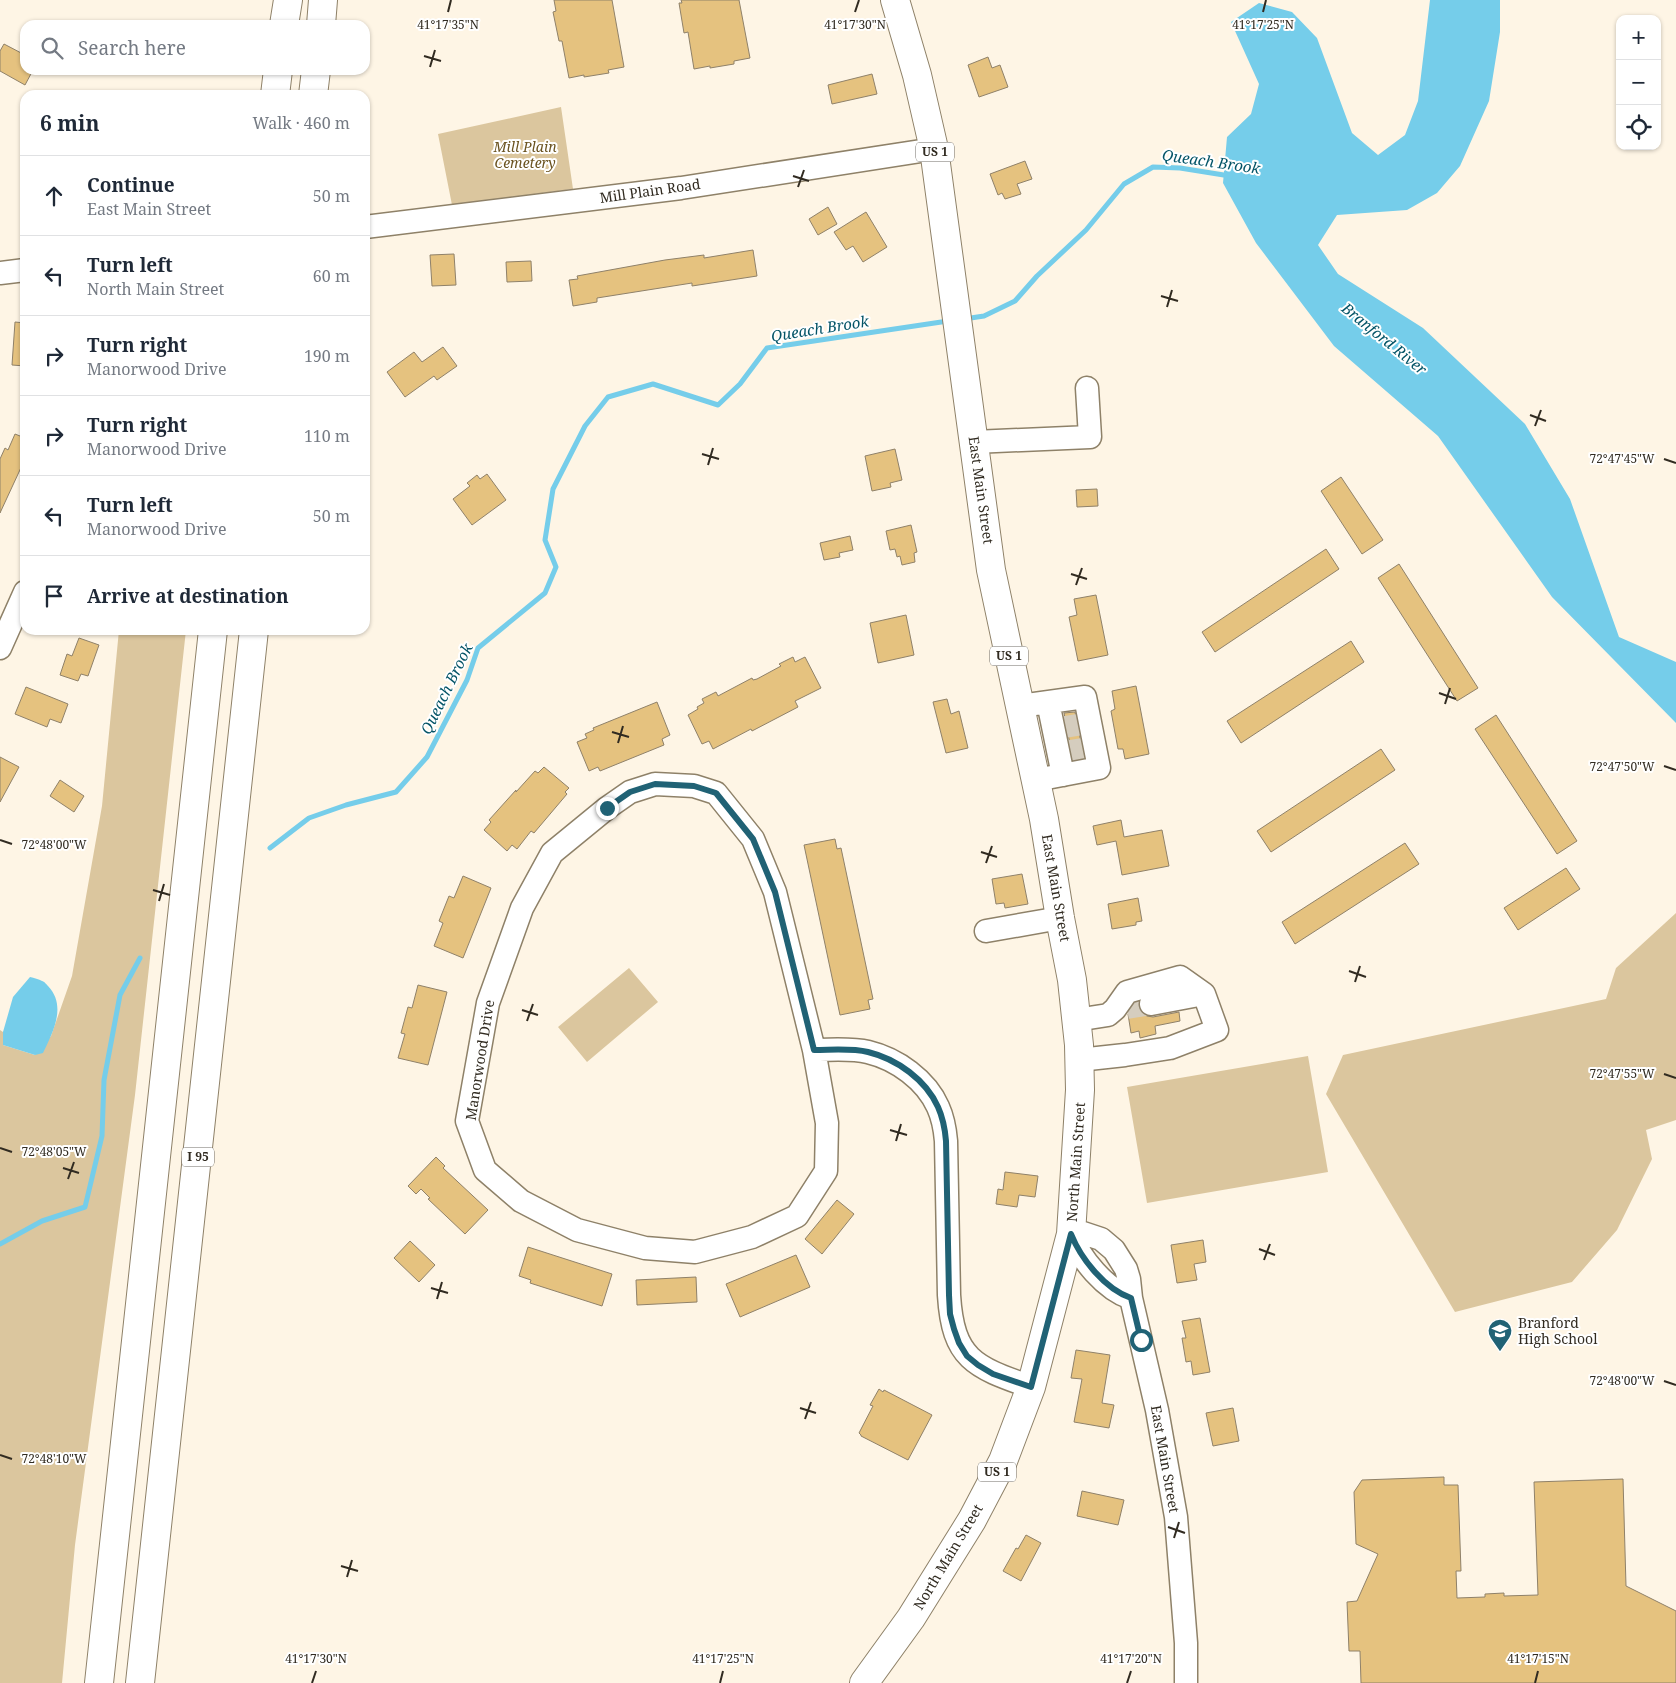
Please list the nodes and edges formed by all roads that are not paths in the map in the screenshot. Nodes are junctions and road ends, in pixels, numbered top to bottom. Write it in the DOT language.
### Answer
graph roads {
  1 [pos="288,0"];
  2 [pos="323,0"];
  3 [pos="895,0"];
  4 [pos="285,20"];
  5 [pos="321,20"];
  6 [pos="277,75"];
  7 [pos="315,75"];
  8 [pos="276,90"];
  9 [pos="314,90"];
  10 [pos="934,149"];
  11 [pos="370,226"];
  12 [pos="20,271"];
  13 [pos="0,274"];
  14 [pos="1087,388"];
  15 [pos="974,442"];
  16 [pos="20,603"];
  17 [pos="212,635"];
  18 [pos="253,635"];
  19 [pos="0,648"];
  20 [pos="1048,702"];
  21 [pos="1020,706"];
  22 [pos="1073,726"];
  23 [pos="1075,755"];
  24 [pos="1036,780"];
  25 [pos="1060,918"];
  26 [pos="986,931"];
  27 [pos="1072,980"];
  28 [pos="1204,994"];
  29 [pos="1151,1004"];
  30 [pos="1076,1020"];
  31 [pos="814,1050"];
  32 [pos="1079,1060"];
  33 [pos="1071,1234"];
  34 [pos="1031,1387"];
  35 [pos="99,1683"];
  36 [pos="140,1683"];
  37 [pos="864,1683"];
  38 [pos="1186,1683"];
  1 -- 4 [label="main road"];
  2 -- 5 [label="main road"];
  3 -- 10 [label="main road, East Main Street / US 1"];
  6 -- 8 [label="main road"];
  7 -- 9 [label="main road"];
  10 -- 11 [label="street, Mill Plain Road"];
  10 -- 15 [label="main road, East Main Street / US 1"];
  12 -- 13 [label="street"];
  14 -- 15 [label="street"];
  15 -- 21 [label="main road, East Main Street / US 1"];
  16 -- 19 [label="street"];
  17 -- 35 [label="main road"];
  18 -- 36 [label="main road, I 95"];
  20 -- 21 [label="street"];
  20 -- 22 [label="street"];
  20 -- 22 [label="street"];
  21 -- 24 [label="main road, East Main Street / US 1"];
  22 -- 23 [label="street"];
  22 -- 23 [label="street"];
  23 -- 24 [label="street"];
  24 -- 25 [label="main road, East Main Street / US 1"];
  25 -- 26 [label="street"];
  25 -- 27 [label="main road, East Main Street / US 1"];
  27 -- 30 [label="main road, North Main Street / US 1"];
  28 -- 29 [label="street"];
  28 -- 30 [label="street"];
  28 -- 32 [label="street"];
  30 -- 32 [label="main road, North Main Street / US 1"];
  31 -- 31 [label="street, Manorwood Drive"];
  31 -- 34 [label="street"];
  32 -- 33 [label="main road, North Main Street / US 1"];
  33 -- 34 [label="main road, North Main Street / US 1"];
  33 -- 38 [label="street, East Main Street"];
  34 -- 37 [label="main road, North Main Street / US 1"];
}
